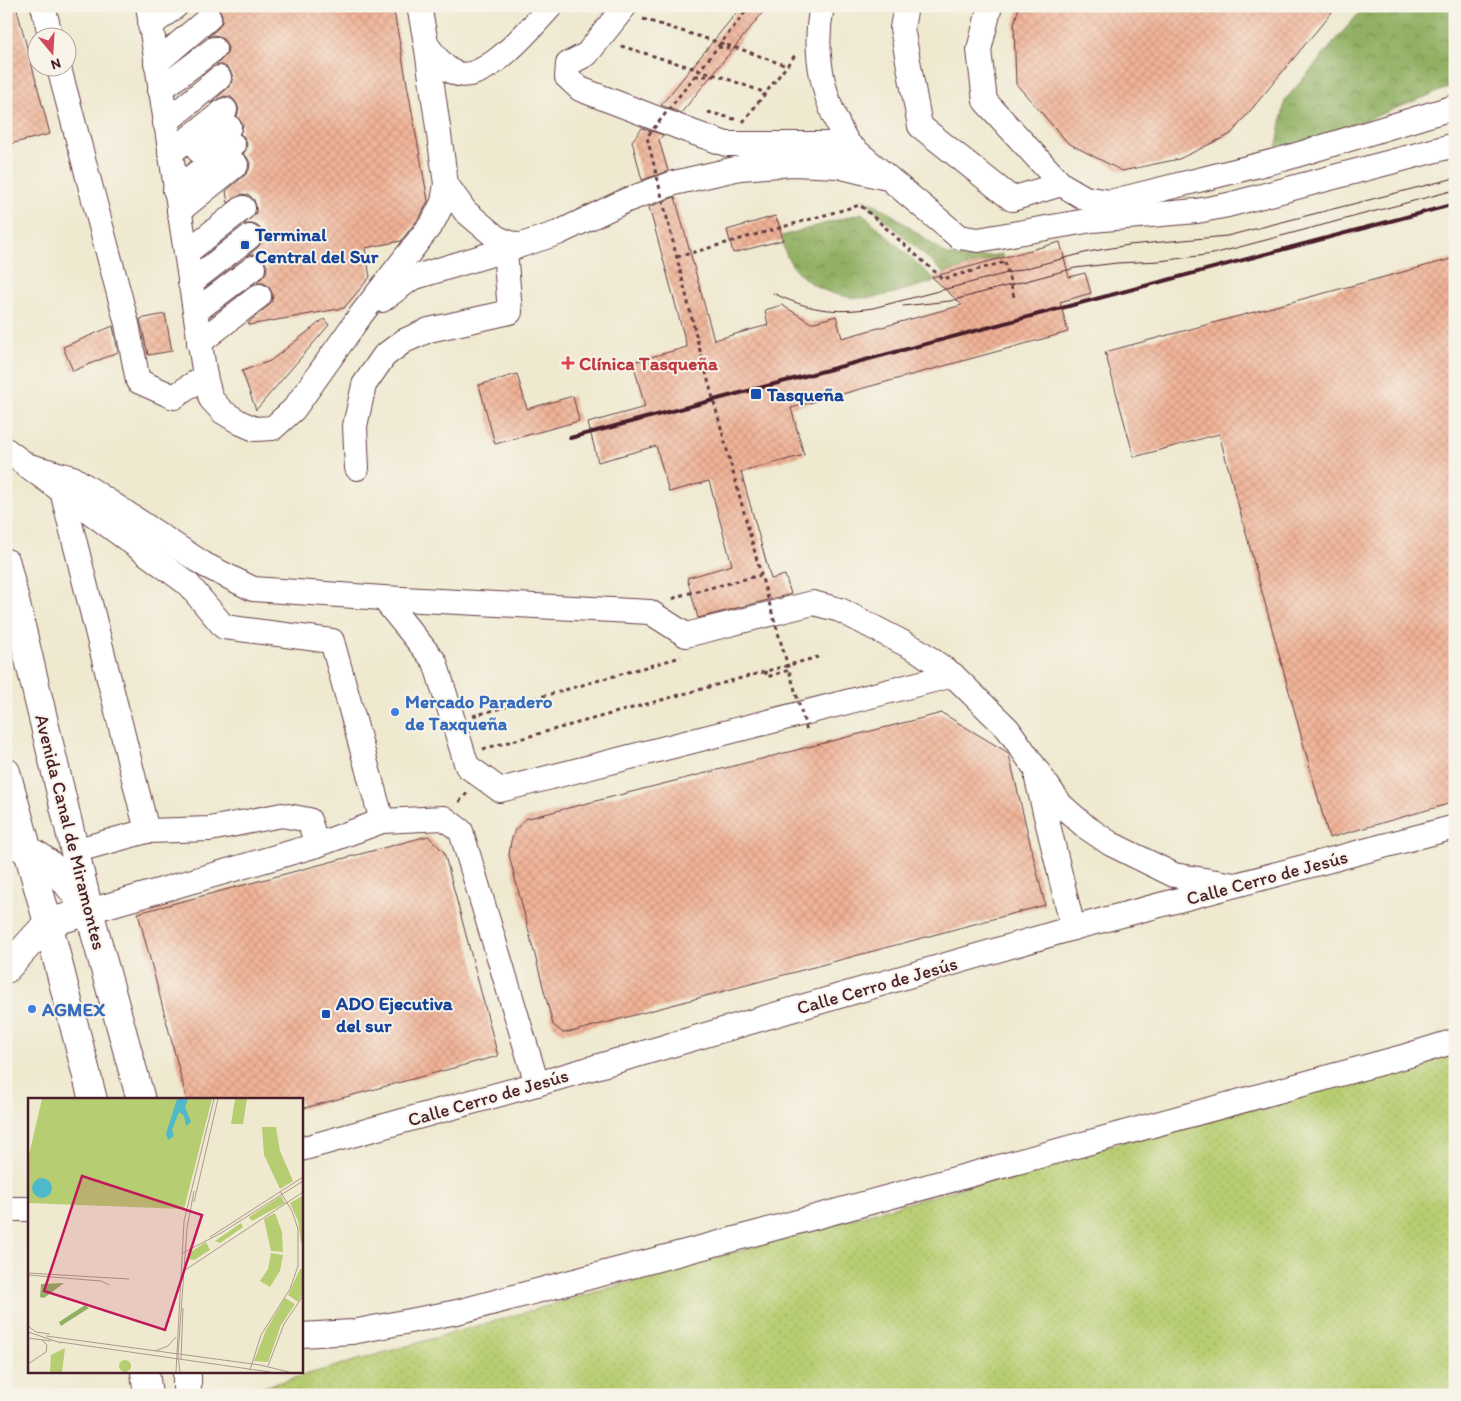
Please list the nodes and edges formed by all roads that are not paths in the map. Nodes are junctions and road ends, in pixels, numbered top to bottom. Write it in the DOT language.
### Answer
graph roads {
  1 [pos="43,6"];
  2 [pos="176,6"];
  3 [pos="419,6"];
  4 [pos="551,6"];
  5 [pos="906,6"];
  6 [pos="990,6"];
  7 [pos="632,12"];
  8 [pos="820,17"];
  9 [pos="48,28"];
  10 [pos="426,43"];
  11 [pos="62,78"];
  12 [pos="1455,107"];
  13 [pos="848,144"];
  14 [pos="1455,145"];
  15 [pos="234,159"];
  16 [pos="886,177"];
  17 [pos="174,181"];
  18 [pos="446,184"];
  19 [pos="1061,184"];
  20 [pos="511,248"];
  21 [pos="360,316"];
  22 [pos="6,450"];
  23 [pos="26,465"];
  24 [pos="357,468"];
  25 [pos="62,491"];
  26 [pos="6,562"];
  27 [pos="383,598"];
  28 [pos="953,676"];
  29 [pos="1033,765"];
  30 [pos="6,772"];
  31 [pos="382,821"];
  32 [pos="1455,827"];
  33 [pos="147,831"];
  34 [pos="317,845"];
  35 [pos="16,846"];
  36 [pos="74,851"];
  37 [pos="1235,885"];
  38 [pos="89,911"];
  39 [pos="48,923"];
  40 [pos="1073,928"];
  41 [pos="6,969"];
  42 [pos="1455,1041"];
  43 [pos="537,1084"];
  44 [pos="92,1098"];
  45 [pos="140,1098"];
  46 [pos="302,1149"];
  47 [pos="28,1209"];
  48 [pos="6,1210"];
  49 [pos="302,1336"];
  50 [pos="145,1374"];
  51 [pos="186,1374"];
  52 [pos="148,1395"];
  53 [pos="187,1395"];
  1 -- 9 [label="street"];
  2 -- 17 [label="street"];
  3 -- 10 [label="street"];
  4 -- 10 [label="street"];
  5 -- 19 [label="street"];
  6 -- 19 [label="street"];
  7 -- 13 [label="street"];
  8 -- 13 [label="street"];
  10 -- 18 [label="street"];
  11 -- 17 [label="street"];
  12 -- 19 [label="street"];
  13 -- 16 [label="street"];
  14 -- 16 [label="street"];
  15 -- 17 [label="street"];
  15 -- 17 [label="street"];
  15 -- 17 [label="street"];
  15 -- 17 [label="street"];
  15 -- 17 [label="street"];
  15 -- 17 [label="street"];
  15 -- 17 [label="street"];
  15 -- 17 [label="street"];
  15 -- 17 [label="street"];
  16 -- 20 [label="street"];
  17 -- 21 [label="street"];
  18 -- 20 [label="street"];
  18 -- 21 [label="street"];
  20 -- 21 [label="street"];
  20 -- 24 [label="street"];
  22 -- 23 [label="street"];
  23 -- 25 [label="street"];
  23 -- 27 [label="street"];
  25 -- 31 [label="street"];
  25 -- 33 [label="street"];
  26 -- 36 [label="main road, Avenida Canal de Miramontes"];
  27 -- 28 [label="street"];
  27 -- 28 [label="street"];
  28 -- 29 [label="street"];
  29 -- 37 [label="street"];
  29 -- 40 [label="street"];
  30 -- 35 [label="main road"];
  31 -- 34 [label="street"];
  31 -- 43 [label="street"];
  32 -- 37 [label="street, Calle Cerro de Jesús"];
  33 -- 34 [label="street"];
  33 -- 36 [label="street"];
  34 -- 38 [label="street"];
  35 -- 38 [label="main road"];
  35 -- 39 [label="main road"];
  36 -- 38 [label="main road, Avenida Canal de Miramontes"];
  37 -- 40 [label="street, Calle Cerro de Jesús"];
  38 -- 39 [label="main road"];
  38 -- 45 [label="main road, Avenida Canal de Miramontes"];
  39 -- 41 [label="main road"];
  39 -- 44 [label="main road"];
  40 -- 43 [label="street, Calle Cerro de Jesús"];
  42 -- 49 [label="street"];
  43 -- 46 [label="street, Calle Cerro de Jesús"];
  47 -- 48 [label="street"];
  50 -- 52 [label="main road"];
  51 -- 53 [label="main road"];
}
